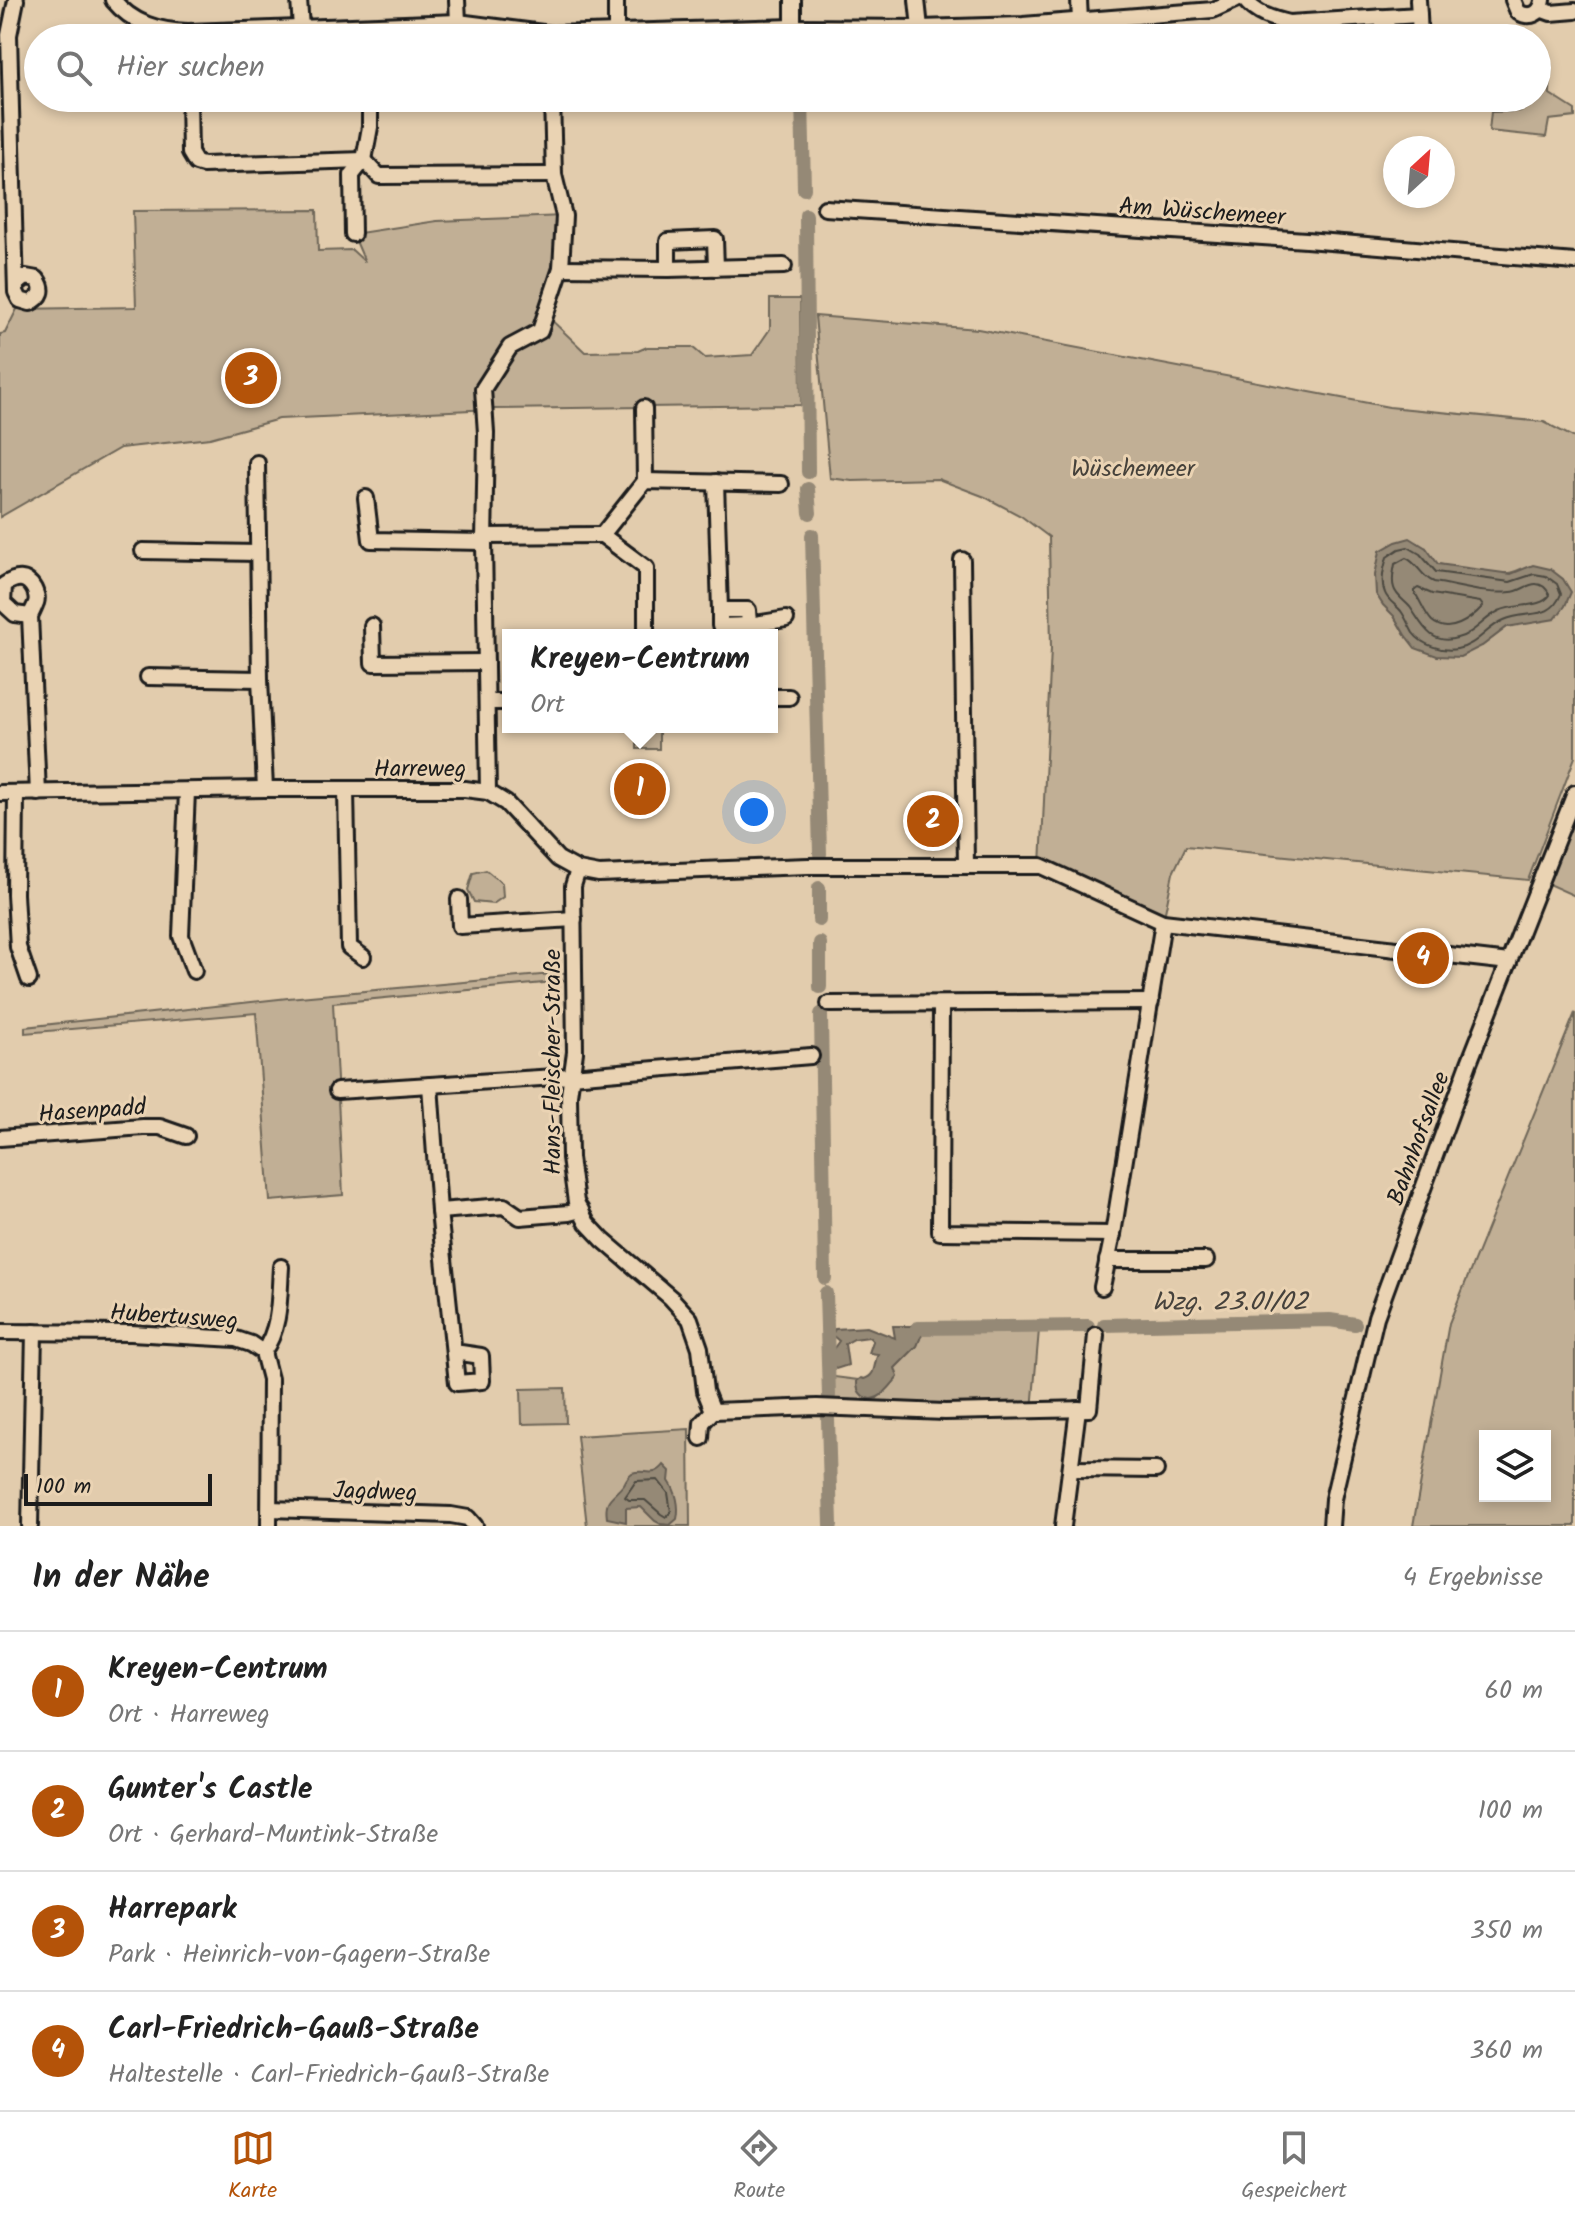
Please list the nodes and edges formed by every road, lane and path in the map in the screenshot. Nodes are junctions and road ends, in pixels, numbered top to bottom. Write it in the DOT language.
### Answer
graph roads {
  1 [pos="16,0"];
  2 [pos="113,0"];
  3 [pos="299,0"];
  4 [pos="457,0"];
  5 [pos="616,0"];
  6 [pos="793,0"];
  7 [pos="917,0"];
  8 [pos="1079,0"];
  9 [pos="1235,0"];
  10 [pos="1245,0"];
  11 [pos="1513,0"];
  12 [pos="1542,5"];
  13 [pos="1418,8"];
  14 [pos="1575,11"];
  15 [pos="1380,17"];
  16 [pos="1080,21"];
  17 [pos="458,22"];
  18 [pos="145,24"];
  19 [pos="301,24"];
  20 [pos="440,24"];
  21 [pos="471,24"];
  22 [pos="616,24"];
  23 [pos="793,24"];
  24 [pos="920,24"];
  25 [pos="1011,24"];
  26 [pos="1385,24"];
  27 [pos="189,112"];
  28 [pos="370,112"];
  29 [pos="552,112"];
  30 [pos="364,160"];
  31 [pos="554,175"];
  32 [pos="825,208"];
  33 [pos="353,234"];
  34 [pos="1575,262"];
  35 [pos="784,266"];
  36 [pos="561,268"];
  37 [pos="716,268"];
  38 [pos="668,269"];
  39 [pos="17,284"];
  40 [pos="644,408"];
  41 [pos="257,463"];
  42 [pos="645,481"];
  43 [pos="716,482"];
  44 [pos="781,484"];
  45 [pos="366,498"];
  46 [pos="602,535"];
  47 [pos="484,539"];
  48 [pos="143,551"];
  49 [pos="258,553"];
  50 [pos="962,560"];
  51 [pos="30,616"];
  52 [pos="786,619"];
  53 [pos="372,626"];
  54 [pos="646,629"];
  55 [pos="750,629"];
  56 [pos="753,629"];
  57 [pos="486,662"];
  58 [pos="148,677"];
  59 [pos="260,679"];
  60 [pos="778,697"];
  61 [pos="789,697"];
  62 [pos="487,702"];
  63 [pos="502,702"];
  64 [pos="265,789"];
  65 [pos="346,790"];
  66 [pos="187,791"];
  67 [pos="488,792"];
  68 [pos="0,793"];
  69 [pos="16,793"];
  70 [pos="38,793"];
  71 [pos="1575,793"];
  72 [pos="966,866"];
  73 [pos="578,870"];
  74 [pos="459,899"];
  75 [pos="574,919"];
  76 [pos="1163,922"];
  77 [pos="363,957"];
  78 [pos="1509,962"];
  79 [pos="194,971"];
  80 [pos="29,979"];
  81 [pos="1151,1002"];
  82 [pos="829,1004"];
  83 [pos="941,1004"];
  84 [pos="811,1056"];
  85 [pos="571,1076"];
  86 [pos="430,1085"];
  87 [pos="337,1091"];
  88 [pos="186,1136"];
  89 [pos="0,1138"];
  90 [pos="581,1210"];
  91 [pos="439,1211"];
  92 [pos="1113,1234"];
  93 [pos="1107,1260"];
  94 [pos="1206,1260"];
  95 [pos="281,1267"];
  96 [pos="1102,1287"];
  97 [pos="0,1332"];
  98 [pos="34,1332"];
  99 [pos="1096,1335"];
  100 [pos="263,1352"];
  101 [pos="454,1352"];
  102 [pos="1078,1409"];
  103 [pos="713,1411"];
  104 [pos="701,1438"];
  105 [pos="1072,1469"];
  106 [pos="1156,1470"];
  107 [pos="1331,1508"];
  108 [pos="270,1509"];
  109 [pos="30,1526"];
  110 [pos="269,1526"];
  111 [pos="475,1526"];
  112 [pos="1063,1526"];
  113 [pos="1323,1526"];
  114 [pos="1331,1526"];
  1 -- 39 [label="street"];
  2 -- 18 [label="street"];
  3 -- 19 [label="street"];
  4 -- 17 [label="street"];
  5 -- 22 [label="street"];
  6 -- 23 [label="street"];
  7 -- 24 [label="street"];
  8 -- 16 [label="street"];
  9 -- 16 [label="street"];
  10 -- 15 [label="street"];
  11 -- 12 [label="street"];
  12 -- 14 [label="street"];
  13 -- 15 [label="street"];
  15 -- 26 [label="street"];
  16 -- 25 [label="street"];
  17 -- 20 [label="street"];
  17 -- 21 [label="street"];
  27 -- 30 [label="street"];
  28 -- 30 [label="street"];
  29 -- 31 [label="street"];
  30 -- 31 [label="street"];
  30 -- 33 [label="street"];
  31 -- 36 [label="street"];
  32 -- 34 [label="street, Am Wüschemeer"];
  35 -- 37 [label="street"];
  36 -- 38 [label="street"];
  36 -- 47 [label="street"];
  37 -- 38 [label="street"];
  37 -- 38 [label="street"];
  40 -- 42 [label="street"];
  41 -- 49 [label="street"];
  42 -- 43 [label="street"];
  42 -- 46 [label="street"];
  43 -- 44 [label="street"];
  43 -- 55 [label="street"];
  45 -- 47 [label="street"];
  46 -- 47 [label="street"];
  46 -- 54 [label="street"];
  47 -- 57 [label="street"];
  48 -- 49 [label="street"];
  49 -- 59 [label="street"];
  50 -- 72 [label="street"];
  51 -- 70 [label="street"];
  52 -- 56 [label="street"];
  53 -- 57 [label="street"];
  57 -- 62 [label="street"];
  58 -- 59 [label="street"];
  59 -- 64 [label="street"];
  60 -- 61 [label="street"];
  62 -- 63 [label="street"];
  62 -- 67 [label="street"];
  64 -- 65 [label="street, Harreweg"];
  64 -- 66 [label="street, Harreweg"];
  65 -- 67 [label="street, Harreweg"];
  65 -- 77 [label="street"];
  66 -- 70 [label="street, Harreweg"];
  66 -- 79 [label="street"];
  67 -- 73 [label="street, Harreweg"];
  68 -- 69 [label="street, Harreweg"];
  69 -- 70 [label="street, Harreweg"];
  69 -- 80 [label="street"];
  71 -- 78 [label="street, Bahnhofsallee"];
  72 -- 73 [label="street"];
  72 -- 76 [label="street"];
  73 -- 75 [label="street, Hans-Fleischer-Straße"];
  74 -- 75 [label="street, Hans-Fleischer-Straße"];
  75 -- 85 [label="street, Hans-Fleischer-Straße"];
  76 -- 78 [label="street"];
  76 -- 81 [label="street"];
  78 -- 107 [label="street, Bahnhofsallee"];
  81 -- 83 [label="street"];
  81 -- 92 [label="street"];
  82 -- 83 [label="street"];
  83 -- 92 [label="street"];
  84 -- 85 [label="street"];
  85 -- 86 [label="street"];
  85 -- 90 [label="street, Hans-Fleischer-Straße"];
  86 -- 87 [label="street"];
  86 -- 91 [label="street"];
  88 -- 89 [label="street, Hasenpadd"];
  90 -- 91 [label="street"];
  90 -- 103 [label="street, Hans-Fleischer-Straße"];
  91 -- 101 [label="street"];
  92 -- 93 [label="street"];
  93 -- 94 [label="street"];
  93 -- 96 [label="street"];
  95 -- 100 [label="street"];
  97 -- 98 [label="street, Hubertusweg"];
  98 -- 100 [label="street, Hubertusweg"];
  98 -- 109 [label="street"];
  99 -- 102 [label="street"];
  100 -- 108 [label="street, Hubertusweg"];
  102 -- 103 [label="street"];
  102 -- 105 [label="street"];
  103 -- 104 [label="street"];
  105 -- 106 [label="street"];
  105 -- 112 [label="street"];
  107 -- 113 [label="street, Bahnhofsallee"];
  107 -- 114 [label="street, Bahnhofsallee"];
  108 -- 110 [label="street, Hubertusweg"];
  108 -- 111 [label="street, Jagdweg"];
}
